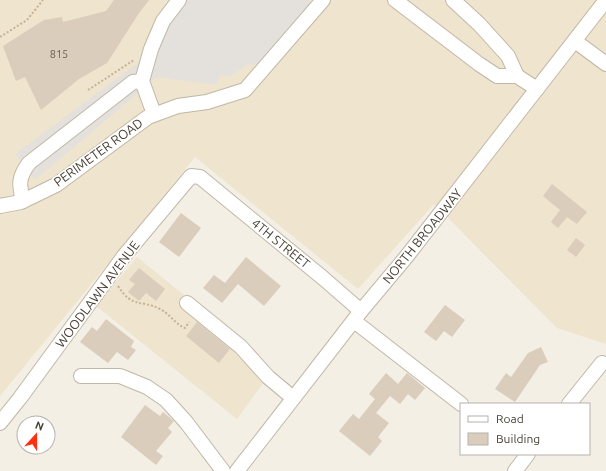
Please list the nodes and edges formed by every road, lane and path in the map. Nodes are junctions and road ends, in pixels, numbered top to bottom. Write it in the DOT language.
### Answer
graph roads {
  1 [pos="43,0"];
  2 [pos="179,0"];
  3 [pos="324,0"];
  4 [pos="395,0"];
  5 [pos="453,0"];
  6 [pos="606,0"];
  7 [pos="0,37"];
  8 [pos="575,41"];
  9 [pos="136,55"];
  10 [pos="606,64"];
  11 [pos="517,76"];
  12 [pos="142,81"];
  13 [pos="537,89"];
  14 [pos="88,90"];
  15 [pos="154,114"];
  16 [pos="200,177"];
  17 [pos="23,201"];
  18 [pos="0,206"];
  19 [pos="110,274"];
  20 [pos="192,308"];
  21 [pos="357,316"];
  22 [pos="602,363"];
  23 [pos="81,376"];
  24 [pos="293,398"];
  25 [pos="461,403"];
  26 [pos="570,403"];
  27 [pos="0,423"];
  28 [pos="527,455"];
  29 [pos="223,471"];
  30 [pos="237,471"];
  31 [pos="515,471"];
  1 -- 7 [label="path"];
  2 -- 12 [label="street"];
  3 -- 15 [label="street, PERIMETER ROAD"];
  4 -- 11 [label="street"];
  5 -- 11 [label="street"];
  6 -- 8 [label="street, NORTH BROADWAY"];
  8 -- 10 [label="street"];
  8 -- 13 [label="street, NORTH BROADWAY"];
  9 -- 14 [label="path"];
  11 -- 13 [label="street"];
  12 -- 15 [label="street"];
  12 -- 17 [label="street"];
  13 -- 21 [label="street, NORTH BROADWAY"];
  15 -- 17 [label="street, PERIMETER ROAD"];
  16 -- 19 [label="street, WOODLAWN AVENUE"];
  16 -- 21 [label="street, 4TH STREET"];
  17 -- 18 [label="street, PERIMETER ROAD"];
  19 -- 20 [label="path"];
  19 -- 27 [label="street, WOODLAWN AVENUE"];
  20 -- 24 [label="street"];
  21 -- 24 [label="street, NORTH BROADWAY"];
  21 -- 25 [label="street, 4TH STREET"];
  22 -- 26 [label="street"];
  23 -- 29 [label="street"];
  24 -- 30 [label="street, NORTH BROADWAY"];
  28 -- 31 [label="street"];
}
